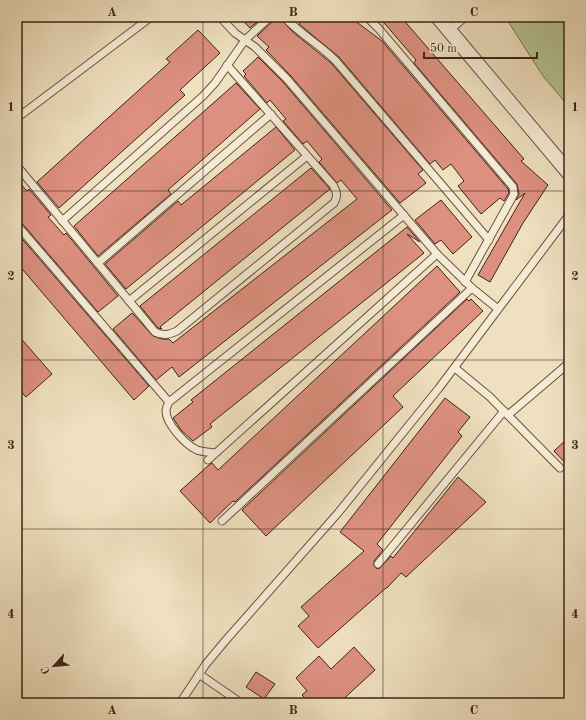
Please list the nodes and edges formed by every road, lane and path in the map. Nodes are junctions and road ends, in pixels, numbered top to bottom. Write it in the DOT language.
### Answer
graph roads {
  1 [pos="151,17"];
  2 [pos="220,17"];
  3 [pos="270,17"];
  4 [pos="284,17"];
  5 [pos="367,17"];
  6 [pos="438,17"];
  7 [pos="465,17"];
  8 [pos="450,30"];
  9 [pos="245,40"];
  10 [pos="227,65"];
  11 [pos="271,114"];
  12 [pos="17,118"];
  13 [pos="307,156"];
  14 [pos="17,166"];
  15 [pos="569,173"];
  16 [pos="404,215"];
  17 [pos="569,215"];
  18 [pos="62,221"];
  19 [pos="17,225"];
  20 [pos="489,240"];
  21 [pos="437,254"];
  22 [pos="98,263"];
  23 [pos="465,282"];
  24 [pos="472,288"];
  25 [pos="130,302"];
  26 [pos="498,310"];
  27 [pos="569,363"];
  28 [pos="455,368"];
  29 [pos="169,402"];
  30 [pos="506,413"];
  31 [pos="216,453"];
  32 [pos="208,460"];
  33 [pos="560,468"];
  34 [pos="222,520"];
  35 [pos="378,564"];
  36 [pos="199,674"];
  37 [pos="180,703"];
  38 [pos="240,703"];
  1 -- 12 [label="lane"];
  2 -- 9 [label="lane"];
  3 -- 9 [label="lane"];
  4 -- 20 [label="lane"];
  5 -- 20 [label="lane"];
  6 -- 8 [label="street"];
  7 -- 8 [label="lane"];
  8 -- 15 [label="street"];
  9 -- 10 [label="lane"];
  9 -- 16 [label="lane"];
  10 -- 11 [label="lane"];
  10 -- 18 [label="lane"];
  11 -- 13 [label="lane"];
  11 -- 22 [label="lane"];
  13 -- 25 [label="lane"];
  13 -- 25 [label="lane"];
  14 -- 18 [label="lane"];
  16 -- 21 [label="lane"];
  16 -- 29 [label="lane"];
  17 -- 26 [label="lane"];
  18 -- 22 [label="lane"];
  19 -- 29 [label="lane"];
  20 -- 23 [label="lane"];
  21 -- 23 [label="lane"];
  21 -- 31 [label="lane"];
  22 -- 25 [label="lane"];
  23 -- 24 [label="lane"];
  24 -- 26 [label="lane"];
  24 -- 34 [label="lane"];
  26 -- 28 [label="lane"];
  27 -- 30 [label="lane"];
  28 -- 30 [label="lane"];
  28 -- 36 [label="lane"];
  29 -- 31 [label="lane"];
  30 -- 33 [label="lane"];
  30 -- 35 [label="lane"];
  31 -- 32 [label="lane"];
  36 -- 37 [label="lane"];
  36 -- 38 [label="lane"];
}
